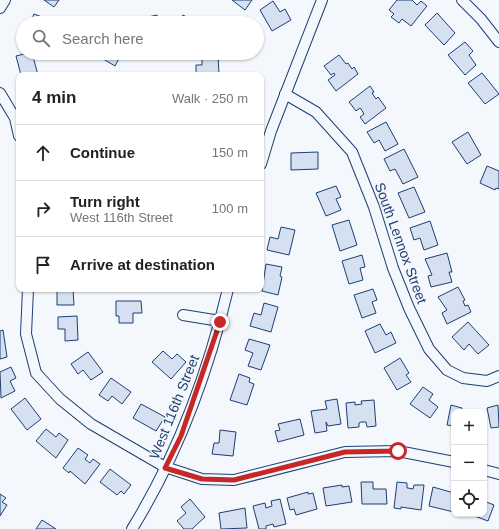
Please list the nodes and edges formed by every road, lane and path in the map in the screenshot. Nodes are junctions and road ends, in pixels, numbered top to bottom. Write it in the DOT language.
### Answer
graph roads {
  1 [pos="5,0"];
  2 [pos="462,0"];
  3 [pos="320,1"];
  4 [pos="0,8"];
  5 [pos="499,42"];
  6 [pos="0,93"];
  7 [pos="285,94"];
  8 [pos="16,122"];
  9 [pos="264,154"];
  10 [pos="28,292"];
  11 [pos="227,292"];
  12 [pos="183,315"];
  13 [pos="220,322"];
  14 [pos="499,376"];
  15 [pos="451,461"];
  16 [pos="165,468"];
  17 [pos="487,471"];
  18 [pos="499,474"];
  19 [pos="132,529"];
  1 -- 4 [label="street"];
  2 -- 5 [label="street"];
  3 -- 7 [label="street"];
  6 -- 8 [label="street"];
  7 -- 9 [label="street"];
  7 -- 14 [label="street, South Lennox Street"];
  10 -- 16 [label="street"];
  11 -- 13 [label="street, West 116th Street"];
  12 -- 13 [label="street"];
  13 -- 16 [label="street, West 116th Street"];
  15 -- 16 [label="street"];
  16 -- 19 [label="street, West 116th Street"];
  17 -- 18 [label="street"];
}
